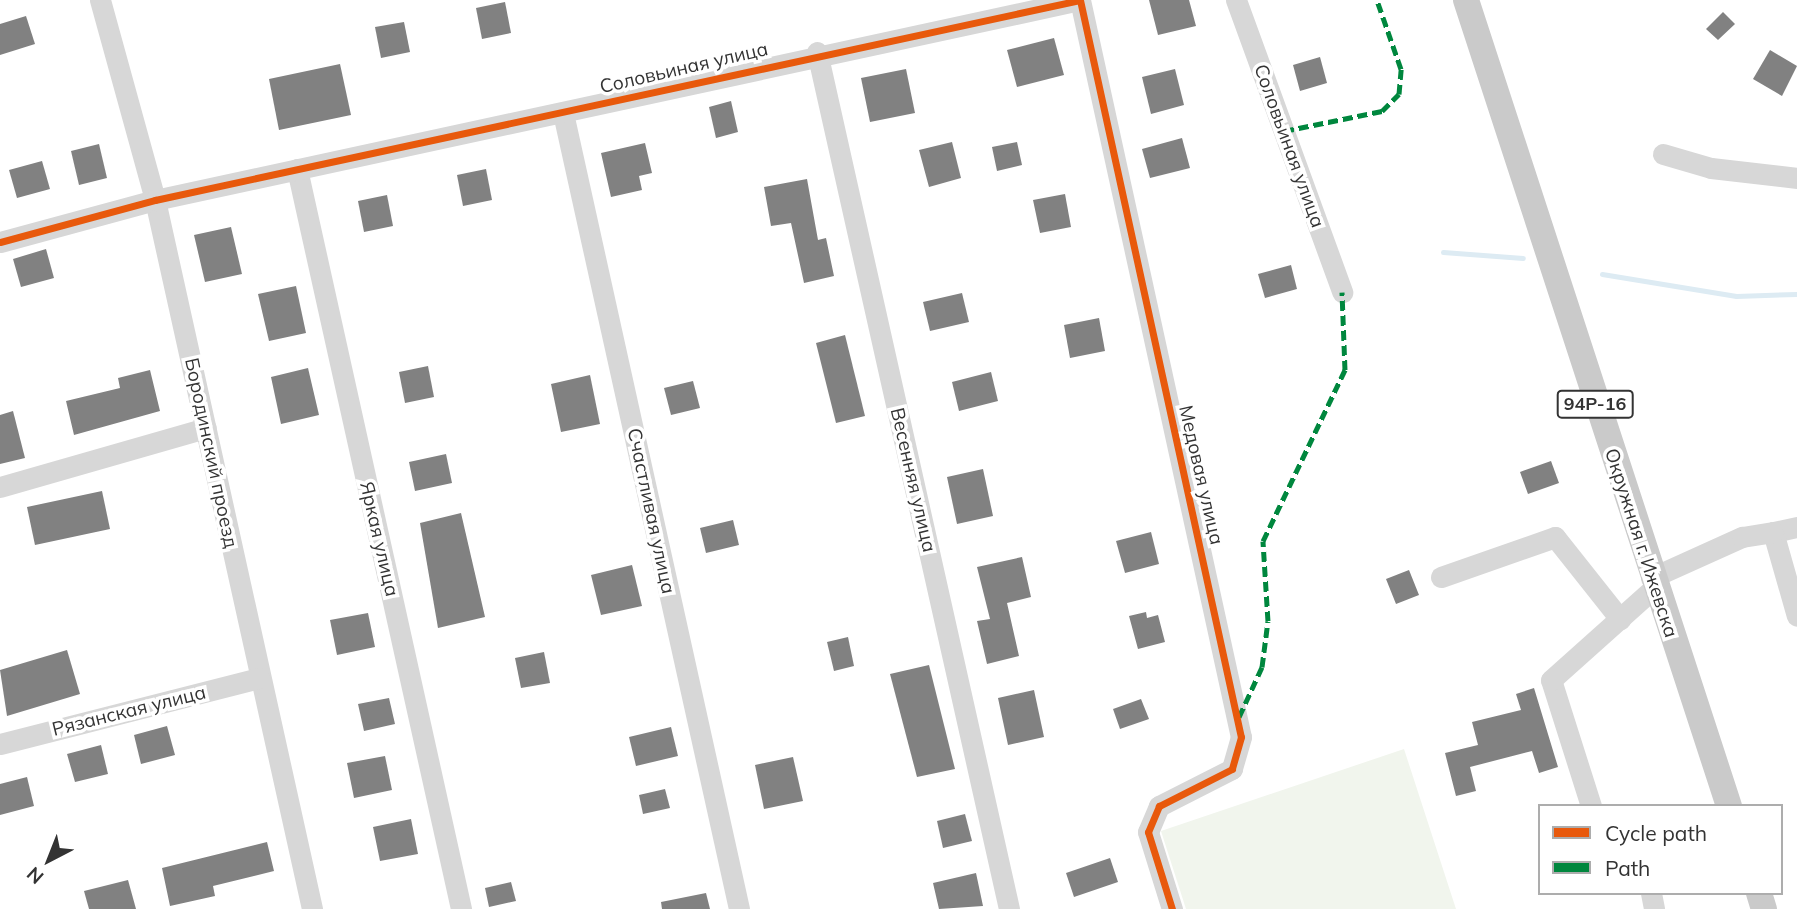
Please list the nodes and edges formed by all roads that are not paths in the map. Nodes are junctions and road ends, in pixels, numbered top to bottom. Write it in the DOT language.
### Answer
graph roads {
  1 [pos="100,0"];
  2 [pos="1080,0"];
  3 [pos="1236,0"];
  4 [pos="1466,0"];
  5 [pos="817,52"];
  6 [pos="563,113"];
  7 [pos="1663,154"];
  8 [pos="297,169"];
  9 [pos="1797,178"];
  10 [pos="155,200"];
  11 [pos="0,243"];
  12 [pos="1342,292"];
  13 [pos="206,428"];
  14 [pos="0,488"];
  15 [pos="1797,527"];
  16 [pos="1773,532"];
  17 [pos="1441,577"];
  18 [pos="1653,583"];
  19 [pos="1797,617"];
  20 [pos="1620,619"];
  21 [pos="258,678"];
  22 [pos="0,744"];
  23 [pos="1590,804"];
  24 [pos="1728,804"];
  25 [pos="312,909"];
  26 [pos="461,909"];
  27 [pos="739,909"];
  28 [pos="1009,909"];
  29 [pos="1172,909"];
  1 -- 10 [label="street, Бородинский проезд"];
  2 -- 5 [label="street, Соловьиная улица"];
  2 -- 29 [label="street, Медовая улица"];
  3 -- 12 [label="street, Соловьиная улица"];
  4 -- 18 [label="main road, Окружная г. Ижевска / 94Р-16"];
  5 -- 6 [label="street, Соловьиная улица"];
  5 -- 28 [label="street, Весенняя улица"];
  6 -- 8 [label="street, Соловьиная улица"];
  6 -- 27 [label="street, Счастливая улица"];
  7 -- 9 [label="street"];
  8 -- 10 [label="street, Соловьиная улица"];
  8 -- 26 [label="street, Яркая улица"];
  10 -- 11 [label="street, Соловьиная улица"];
  10 -- 13 [label="street, Бородинский проезд"];
  13 -- 14 [label="street"];
  13 -- 21 [label="street, Бородинский проезд"];
  15 -- 16 [label="street"];
  16 -- 18 [label="street"];
  16 -- 19 [label="street"];
  17 -- 20 [label="street"];
  18 -- 20 [label="street"];
  18 -- 24 [label="main road, Окружная г. Ижевска / 94Р-16"];
  20 -- 23 [label="street"];
  21 -- 22 [label="street, Рязанская улица"];
  21 -- 25 [label="street, Бородинский проезд"];
}
